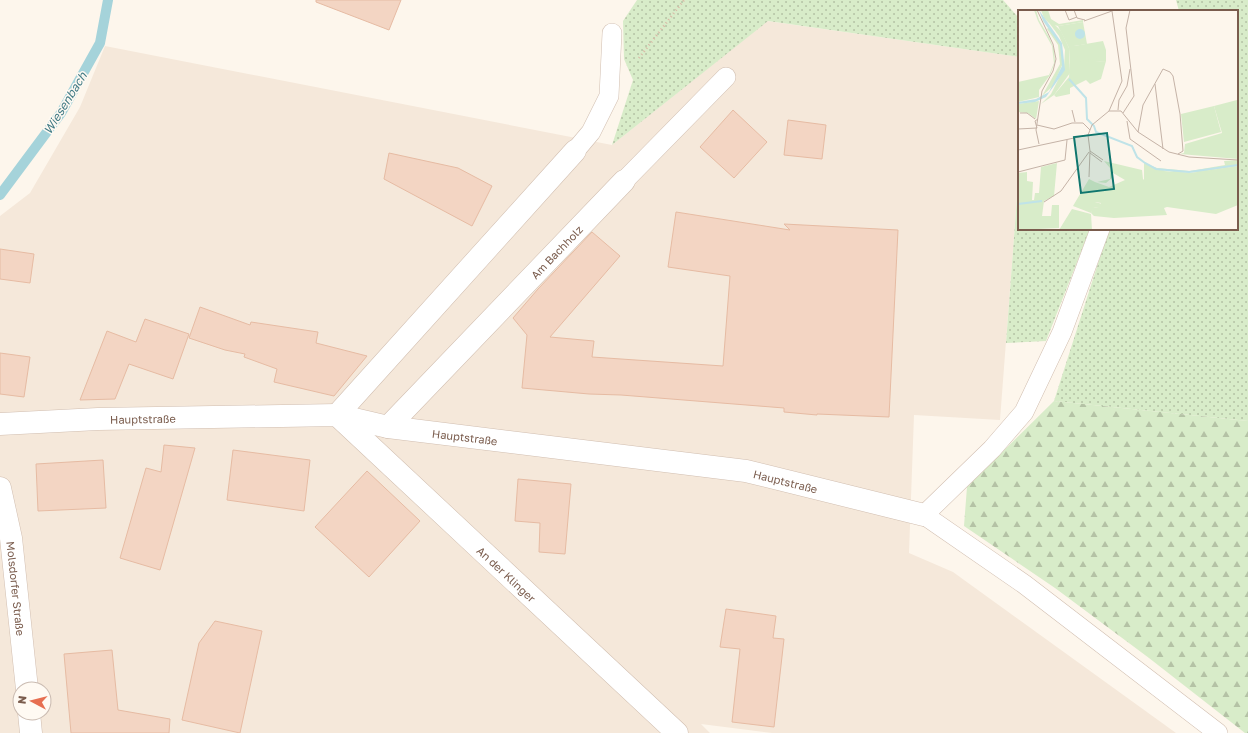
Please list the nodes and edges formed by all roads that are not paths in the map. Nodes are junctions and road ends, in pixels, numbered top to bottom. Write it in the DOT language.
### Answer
graph roads {
  1 [pos="612,33"];
  2 [pos="726,76"];
  3 [pos="575,151"];
  4 [pos="624,181"];
  5 [pos="1100,230"];
  6 [pos="337,415"];
  7 [pos="0,424"];
  8 [pos="388,427"];
  9 [pos="0,488"];
  10 [pos="924,515"];
  11 [pos="26,681"];
  12 [pos="30,721"];
  13 [pos="31,733"];
  14 [pos="677,733"];
  15 [pos="1218,733"];
  1 -- 3 [label="lane"];
  2 -- 4 [label="lane, Am Bachholz"];
  3 -- 6 [label="street"];
  4 -- 8 [label="street, Am Bachholz"];
  5 -- 10 [label="lane"];
  6 -- 7 [label="street, Hauptstraße"];
  6 -- 8 [label="street, Hauptstraße"];
  6 -- 14 [label="street, An der Klinger"];
  8 -- 10 [label="street, Hauptstraße"];
  9 -- 11 [label="street, Molsdorfer Straße"];
  10 -- 15 [label="lane"];
  12 -- 13 [label="street"];
}
